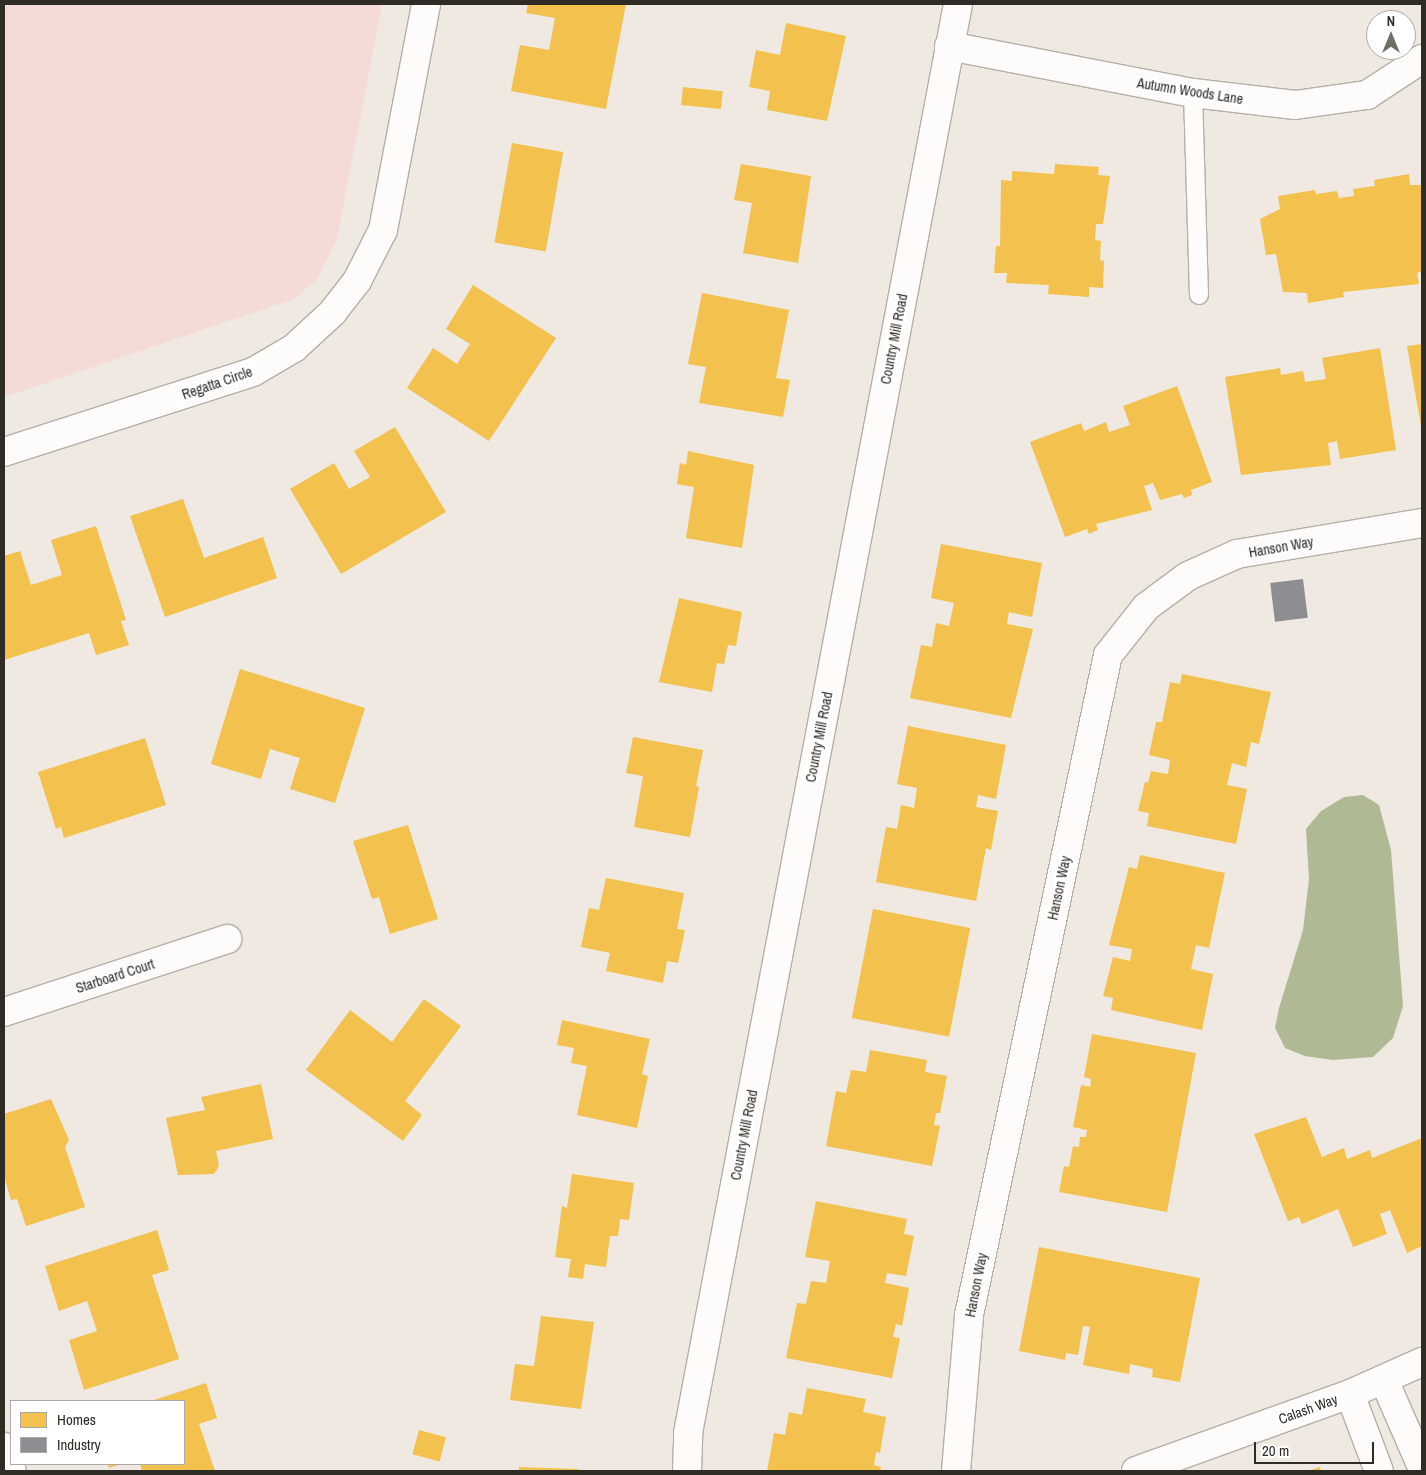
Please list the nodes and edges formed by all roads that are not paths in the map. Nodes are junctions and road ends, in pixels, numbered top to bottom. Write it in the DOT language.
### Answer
graph roads {
  1 [pos="426,4"];
  2 [pos="958,4"];
  3 [pos="949,46"];
  4 [pos="1422,59"];
  5 [pos="1193,94"];
  6 [pos="1199,295"];
  7 [pos="4,452"];
  8 [pos="1422,523"];
  9 [pos="227,939"];
  10 [pos="4,1012"];
  11 [pos="1422,1362"];
  12 [pos="1384,1380"];
  13 [pos="1350,1394"];
  14 [pos="4,1447"];
  15 [pos="1422,1468"];
  16 [pos="12,1471"];
  17 [pos="687,1471"];
  18 [pos="956,1471"];
  19 [pos="1136,1471"];
  20 [pos="1379,1471"];
  1 -- 7 [label="street, Regatta Circle"];
  2 -- 3 [label="street, Country Mill Road"];
  3 -- 5 [label="street, Autumn Woods Lane"];
  3 -- 17 [label="street, Country Mill Road"];
  4 -- 5 [label="street, Autumn Woods Lane"];
  5 -- 6 [label="lane"];
  8 -- 18 [label="street, Hanson Way"];
  9 -- 10 [label="street, Starboard Court"];
  11 -- 12 [label="street, Calash Way"];
  12 -- 13 [label="street, Calash Way"];
  12 -- 15 [label="street"];
  13 -- 19 [label="street, Calash Way"];
  13 -- 20 [label="street"];
  14 -- 16 [label="street"];
}
